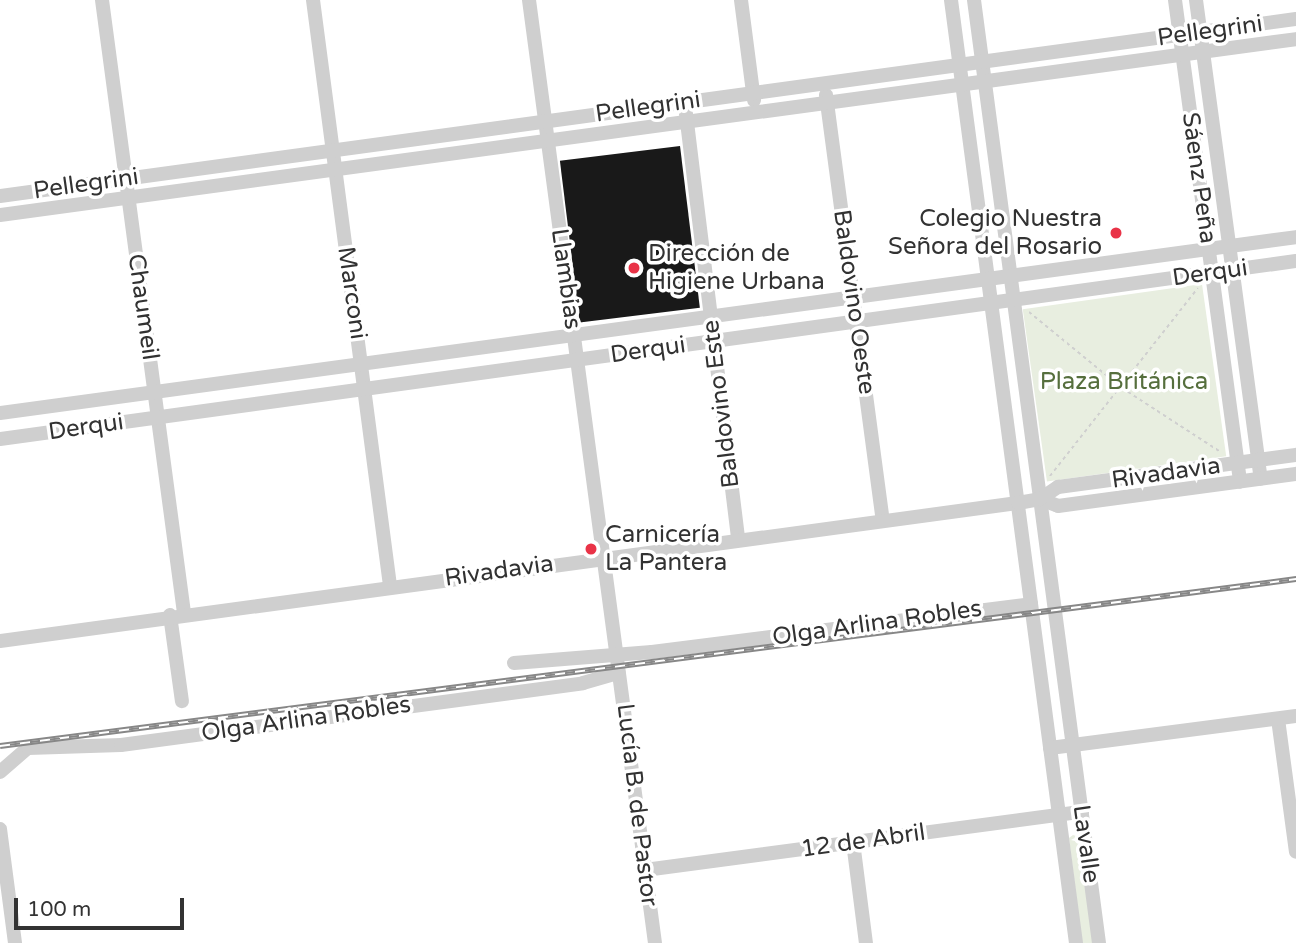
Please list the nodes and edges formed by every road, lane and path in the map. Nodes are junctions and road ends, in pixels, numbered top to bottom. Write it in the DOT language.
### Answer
graph roads {
  1 [pos="102,0"];
  2 [pos="313,0"];
  3 [pos="528,0"];
  4 [pos="741,0"];
  5 [pos="951,0"];
  6 [pos="974,0"];
  7 [pos="1175,0"];
  8 [pos="1196,0"];
  9 [pos="1296,19"];
  10 [pos="1200,32"];
  11 [pos="1180,35"];
  12 [pos="1296,39"];
  13 [pos="1203,51"];
  14 [pos="1182,54"];
  15 [pos="982,62"];
  16 [pos="960,65"];
  17 [pos="985,81"];
  18 [pos="825,83"];
  19 [pos="962,84"];
  20 [pos="753,93"];
  21 [pos="684,102"];
  22 [pos="827,103"];
  23 [pos="756,112"];
  24 [pos="545,121"];
  25 [pos="687,122"];
  26 [pos="547,141"];
  27 [pos="333,150"];
  28 [pos="335,169"];
  29 [pos="126,178"];
  30 [pos="0,196"];
  31 [pos="128,198"];
  32 [pos="0,215"];
  33 [pos="1296,237"];
  34 [pos="1229,246"];
  35 [pos="1209,249"];
  36 [pos="1296,261"];
  37 [pos="1233,270"];
  38 [pos="1010,276"];
  39 [pos="1207,278"];
  40 [pos="988,279"];
  41 [pos="853,297"];
  42 [pos="991,303"];
  43 [pos="1018,303"];
  44 [pos="710,317"];
  45 [pos="856,321"];
  46 [pos="573,335"];
  47 [pos="713,341"];
  48 [pos="577,360"];
  49 [pos="361,364"];
  50 [pos="1122,388"];
  51 [pos="364,389"];
  52 [pos="155,392"];
  53 [pos="0,413"];
  54 [pos="158,417"];
  55 [pos="0,439"];
  56 [pos="1296,455"];
  57 [pos="1231,459"];
  58 [pos="1258,460"];
  59 [pos="1296,474"];
  60 [pos="1261,479"];
  61 [pos="1047,480"];
  62 [pos="1240,482"];
  63 [pos="1040,499"];
  64 [pos="1018,503"];
  65 [pos="883,520"];
  66 [pos="738,540"];
  67 [pos="603,558"];
  68 [pos="390,586"];
  69 [pos="1031,608"];
  70 [pos="177,614"];
  71 [pos="0,641"];
  72 [pos="514,663"];
  73 [pos="618,665"];
  74 [pos="182,701"];
  75 [pos="1296,716"];
  76 [pos="1278,719"];
  77 [pos="1073,746"];
  78 [pos="1051,748"];
  79 [pos="0,772"];
  80 [pos="1082,812"];
  81 [pos="1059,815"];
  82 [pos="0,830"];
  83 [pos="853,842"];
  84 [pos="1296,852"];
  85 [pos="645,870"];
  86 [pos="15,943"];
  87 [pos="654,943"];
  88 [pos="866,943"];
  89 [pos="1076,943"];
  90 [pos="1099,943"];
  1 -- 29 [label="street, Chaumeil"];
  2 -- 27 [label="street, Marconi"];
  3 -- 24 [label="street, Llambías"];
  4 -- 20 [label="street"];
  5 -- 16 [label="street, Lavalle"];
  6 -- 15 [label="street, Lavalle"];
  7 -- 11 [label="street, Sáenz Peña"];
  8 -- 10 [label="street, Sáenz Peña"];
  9 -- 10 [label="street, Pellegrini"];
  10 -- 11 [label="street, Pellegrini"];
  10 -- 13 [label="street, Sáenz Peña"];
  11 -- 14 [label="street, Sáenz Peña"];
  11 -- 15 [label="street, Pellegrini"];
  12 -- 13 [label="street, Pellegrini"];
  13 -- 14 [label="street, Pellegrini"];
  13 -- 34 [label="street, Sáenz Peña"];
  14 -- 17 [label="street, Pellegrini"];
  14 -- 35 [label="street, Sáenz Peña"];
  15 -- 16 [label="street, Pellegrini"];
  15 -- 17 [label="street, Lavalle"];
  16 -- 18 [label="street, Pellegrini"];
  16 -- 19 [label="street, Lavalle"];
  17 -- 19 [label="street, Pellegrini"];
  17 -- 38 [label="street, Lavalle"];
  18 -- 20 [label="street, Pellegrini"];
  18 -- 22 [label="street, Baldovino Oeste"];
  19 -- 22 [label="street, Pellegrini"];
  19 -- 40 [label="street, Lavalle"];
  20 -- 21 [label="street, Pellegrini"];
  20 -- 23 [label="street"];
  21 -- 24 [label="street, Pellegrini"];
  21 -- 25 [label="street, Baldovino Este"];
  22 -- 23 [label="street, Pellegrini"];
  22 -- 41 [label="street, Baldovino Oeste"];
  23 -- 25 [label="street, Pellegrini"];
  24 -- 26 [label="street, Llambías"];
  24 -- 27 [label="street, Pellegrini"];
  25 -- 26 [label="street, Pellegrini"];
  25 -- 44 [label="street, Baldovino Este"];
  26 -- 28 [label="street, Pellegrini"];
  26 -- 46 [label="street, Llambías"];
  27 -- 28 [label="street, Marconi"];
  27 -- 29 [label="street, Pellegrini"];
  28 -- 31 [label="street, Pellegrini"];
  28 -- 49 [label="street, Marconi"];
  29 -- 30 [label="street, Pellegrini"];
  29 -- 31 [label="street, Chaumeil"];
  31 -- 32 [label="street, Pellegrini"];
  31 -- 52 [label="street, Chaumeil"];
  33 -- 34 [label="street, Derqui"];
  34 -- 35 [label="street, Derqui"];
  34 -- 37 [label="street, Sáenz Peña"];
  35 -- 38 [label="street, Derqui"];
  35 -- 39 [label="street, Sáenz Peña"];
  36 -- 37 [label="street, Derqui"];
  37 -- 39 [label="street, Derqui"];
  37 -- 58 [label="street, Sáenz Peña"];
  38 -- 40 [label="street, Derqui"];
  38 -- 43 [label="street, Lavalle"];
  39 -- 43 [label="street, Derqui"];
  39 -- 50 [label="path"];
  39 -- 57 [label="street, Sáenz Peña"];
  40 -- 41 [label="street, Derqui"];
  40 -- 42 [label="street, Lavalle"];
  41 -- 44 [label="street, Derqui"];
  41 -- 45 [label="street, Baldovino Oeste"];
  42 -- 43 [label="street, Derqui"];
  42 -- 45 [label="street, Derqui"];
  42 -- 64 [label="street, Lavalle"];
  43 -- 50 [label="path"];
  43 -- 63 [label="street, Lavalle"];
  44 -- 46 [label="street, Derqui"];
  44 -- 47 [label="street, Baldovino Este"];
  45 -- 47 [label="street, Derqui"];
  45 -- 65 [label="street, Baldovino Oeste"];
  46 -- 48 [label="street, Llambías"];
  46 -- 49 [label="street, Derqui"];
  47 -- 48 [label="street, Derqui"];
  47 -- 66 [label="street, Baldovino Este"];
  48 -- 51 [label="street, Derqui"];
  48 -- 67 [label="street, Llambías"];
  49 -- 51 [label="street, Marconi"];
  49 -- 52 [label="street, Derqui"];
  50 -- 57 [label="path"];
  50 -- 61 [label="path"];
  51 -- 54 [label="street, Derqui"];
  51 -- 68 [label="street, Marconi"];
  52 -- 53 [label="street, Derqui"];
  52 -- 54 [label="street, Chaumeil"];
  54 -- 55 [label="street, Derqui"];
  54 -- 70 [label="street, Chaumeil"];
  56 -- 58 [label="street, Rivadavia"];
  57 -- 58 [label="street, Rivadavia"];
  57 -- 62 [label="street, Sáenz Peña"];
  57 -- 63 [label="street, Rivadavia"];
  58 -- 60 [label="street, Sáenz Peña"];
  59 -- 60 [label="street, Rivadavia"];
  60 -- 62 [label="street, Rivadavia"];
  62 -- 63 [label="street, Rivadavia"];
  63 -- 64 [label="street, Rivadavia"];
  63 -- 77 [label="street, Lavalle"];
  64 -- 65 [label="street, Rivadavia"];
  64 -- 69 [label="street, Lavalle"];
  65 -- 66 [label="street, Rivadavia"];
  66 -- 67 [label="street, Rivadavia"];
  67 -- 68 [label="street, Rivadavia"];
  67 -- 73 [label="street, Llambías"];
  68 -- 70 [label="street, Rivadavia"];
  69 -- 73 [label="street, Olga Arlina Robles"];
  69 -- 78 [label="street, Lavalle"];
  70 -- 71 [label="street, Rivadavia"];
  70 -- 74 [label="street, Chaumeil"];
  72 -- 73 [label="street, Olga Arlina Robles"];
  73 -- 79 [label="street, Olga Arlina Robles"];
  73 -- 85 [label="street, Lucía B. de Pastor"];
  75 -- 76 [label="street"];
  76 -- 77 [label="street"];
  76 -- 84 [label="street"];
  77 -- 78 [label="street"];
  77 -- 80 [label="street, Lavalle"];
  78 -- 81 [label="street, Lavalle"];
  80 -- 81 [label="street, 12 de Abril"];
  80 -- 90 [label="street, Lavalle"];
  81 -- 83 [label="street, 12 de Abril"];
  81 -- 89 [label="street, Lavalle"];
  82 -- 86 [label="street"];
  83 -- 85 [label="street, 12 de Abril"];
  83 -- 88 [label="street"];
  85 -- 87 [label="street, Lucía B. de Pastor"];
}
